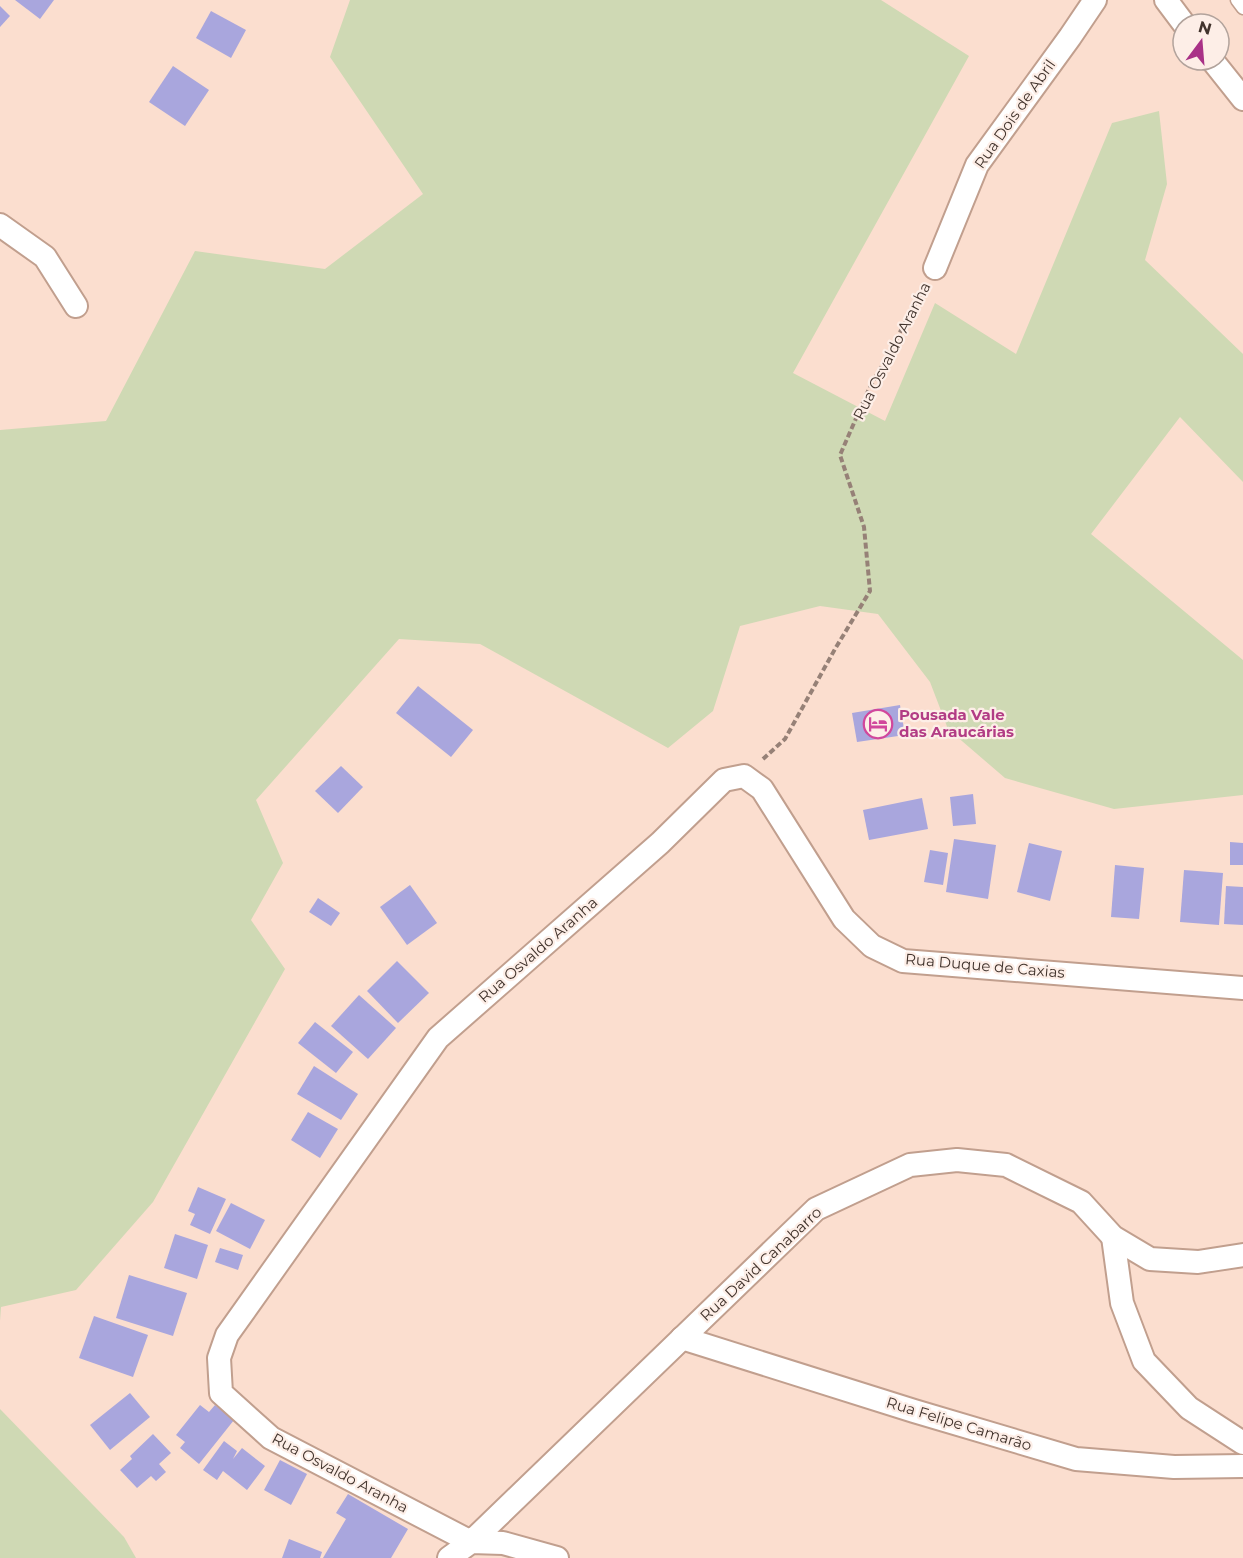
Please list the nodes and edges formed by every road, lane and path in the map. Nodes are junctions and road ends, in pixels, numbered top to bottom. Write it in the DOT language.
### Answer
graph roads {
  1 [pos="1095,0"];
  2 [pos="1237,0"];
  3 [pos="1243,8"];
  4 [pos="1222,72"];
  5 [pos="1243,99"];
  6 [pos="0,225"];
  7 [pos="935,268"];
  8 [pos="76,306"];
  9 [pos="744,776"];
  10 [pos="1243,988"];
  11 [pos="1113,1237"];
  12 [pos="1243,1255"];
  13 [pos="682,1338"];
  14 [pos="1243,1443"];
  15 [pos="1243,1466"];
  16 [pos="471,1542"];
  17 [pos="449,1558"];
  18 [pos="557,1558"];
  1 -- 7 [label="street, Rua Dois de Abril"];
  2 -- 3 [label="lane"];
  4 -- 5 [label="street"];
  6 -- 8 [label="street"];
  7 -- 9 [label="path, Rua Osvaldo Aranha"];
  9 -- 10 [label="street, Rua Duque de Caxias"];
  9 -- 16 [label="street, Rua Osvaldo Aranha"];
  11 -- 12 [label="street, Rua David Canabarro"];
  11 -- 13 [label="street, Rua David Canabarro"];
  11 -- 14 [label="street"];
  13 -- 15 [label="street, Rua Felipe Camarão"];
  13 -- 16 [label="street, Rua David Canabarro"];
  16 -- 17 [label="street, Rua David Canabarro"];
  16 -- 18 [label="street"];
}
